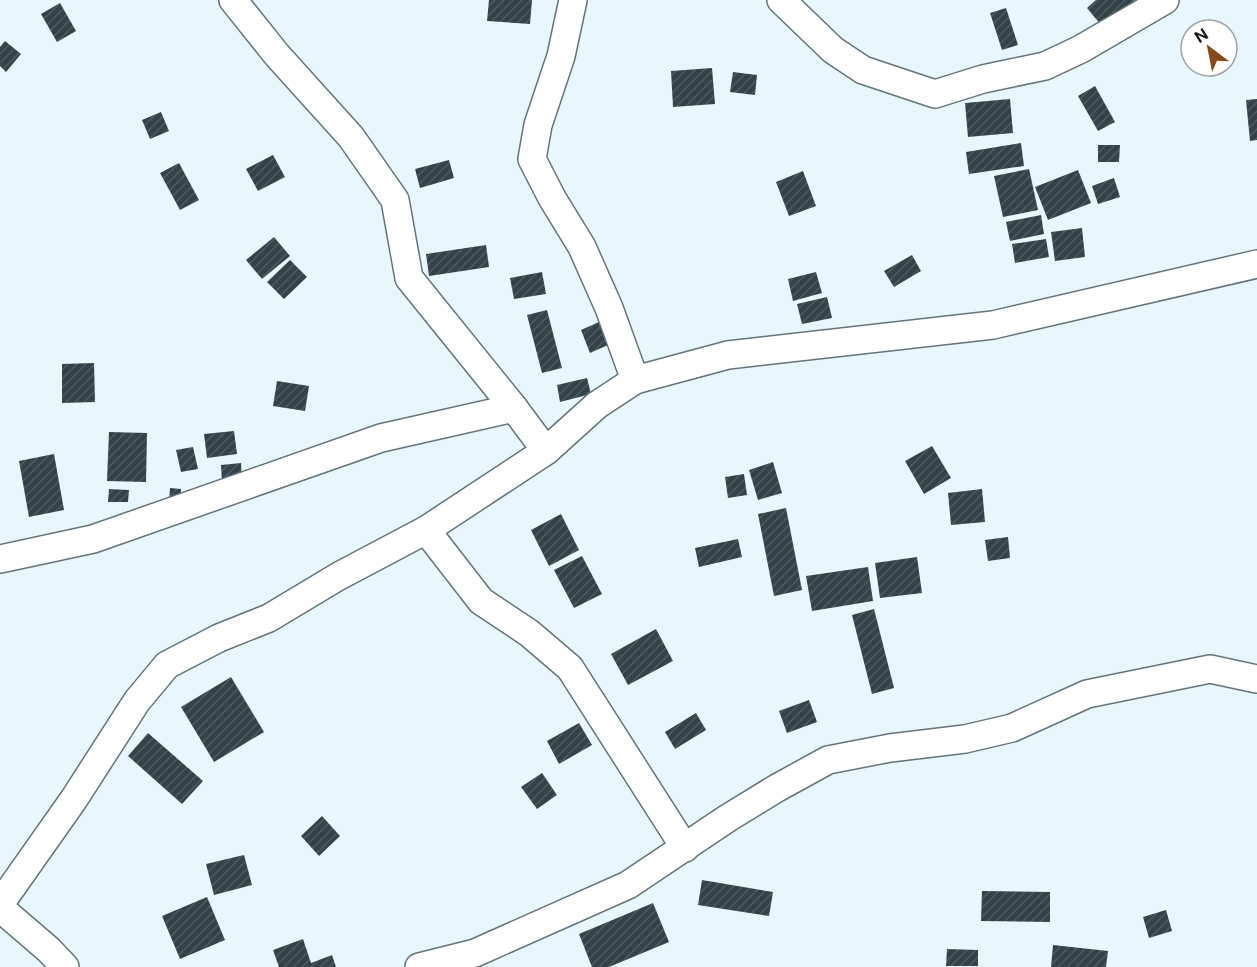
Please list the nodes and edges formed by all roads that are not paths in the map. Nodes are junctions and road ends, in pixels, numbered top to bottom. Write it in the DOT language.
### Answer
graph roads {
  1 [pos="232,0"];
  2 [pos="573,0"];
  3 [pos="781,0"];
  4 [pos="1165,0"];
  5 [pos="1257,264"];
  6 [pos="635,380"];
  7 [pos="514,408"];
  8 [pos="546,451"];
  9 [pos="426,530"];
  10 [pos="0,559"];
  11 [pos="1257,679"];
  12 [pos="685,848"];
  13 [pos="0,904"];
  14 [pos="0,908"];
  15 [pos="64,967"];
  16 [pos="419,967"];
  1 -- 7 [label="street"];
  2 -- 6 [label="street"];
  3 -- 4 [label="street"];
  5 -- 6 [label="street"];
  6 -- 8 [label="street"];
  7 -- 8 [label="street"];
  7 -- 10 [label="street"];
  8 -- 9 [label="street"];
  9 -- 12 [label="street"];
  9 -- 13 [label="street"];
  11 -- 12 [label="street"];
  12 -- 16 [label="street"];
  14 -- 15 [label="street"];
}
